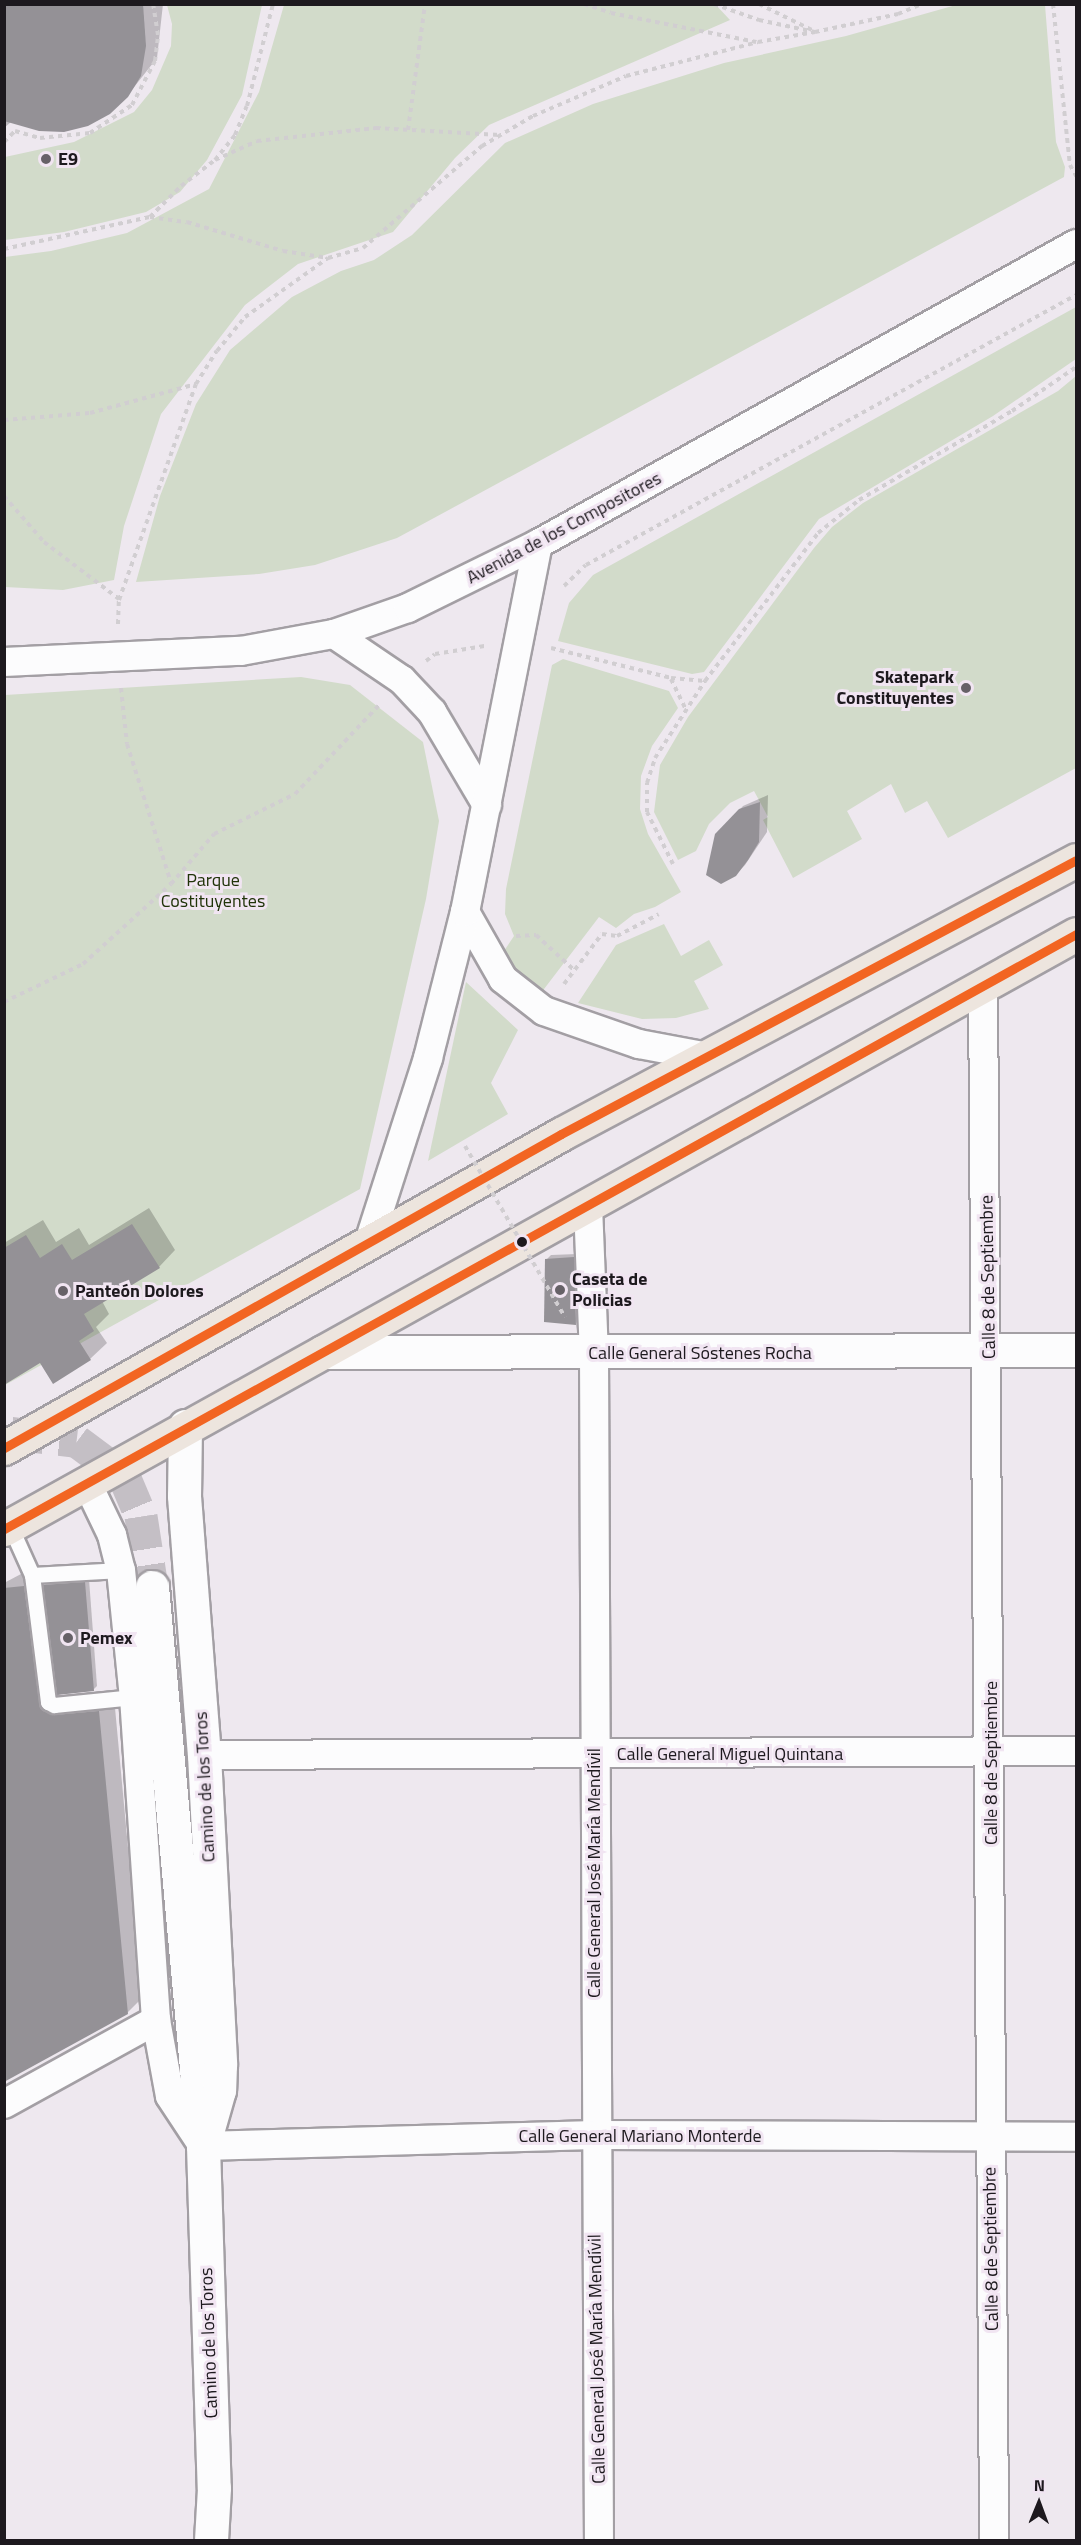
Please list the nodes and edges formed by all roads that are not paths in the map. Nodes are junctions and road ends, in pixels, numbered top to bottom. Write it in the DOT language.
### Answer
graph roads {
  1 [pos="1077,244"];
  2 [pos="538,544"];
  3 [pos="334,634"];
  4 [pos="4,662"];
  5 [pos="487,806"];
  6 [pos="1077,860"];
  7 [pos="465,912"];
  8 [pos="1074,936"];
  9 [pos="983,986"];
  10 [pos="703,1056"];
  11 [pos="588,1206"];
  12 [pos="370,1239"];
  13 [pos="989,1350"];
  14 [pos="1077,1350"];
  15 [pos="323,1352"];
  16 [pos="594,1354"];
  17 [pos="185,1426"];
  18 [pos="4,1448"];
  19 [pos="87,1483"];
  20 [pos="7,1527"];
  21 [pos="121,1570"];
  22 [pos="32,1575"];
  23 [pos="152,1587"];
  24 [pos="134,1697"];
  25 [pos="1077,1751"];
  26 [pos="991,1752"];
  27 [pos="204,1755"];
  28 [pos="594,1755"];
  29 [pos="156,2019"];
  30 [pos="4,2104"];
  31 [pos="595,2135"];
  32 [pos="990,2136"];
  33 [pos="1077,2137"];
  34 [pos="203,2146"];
  35 [pos="211,2541"];
  36 [pos="599,2541"];
  37 [pos="994,2541"];
  1 -- 2 [label="street, Avenida de los Compositores"];
  2 -- 3 [label="street, Avenida de los Compositores"];
  2 -- 5 [label="street"];
  3 -- 4 [label="street, Avenida de los Compositores"];
  3 -- 5 [label="street"];
  5 -- 7 [label="street"];
  6 -- 10 [label="highway"];
  7 -- 10 [label="street"];
  7 -- 12 [label="street"];
  8 -- 9 [label="highway"];
  9 -- 11 [label="highway"];
  9 -- 13 [label="street, Calle 8 de Septiembre"];
  10 -- 12 [label="highway"];
  11 -- 15 [label="highway"];
  11 -- 16 [label="street, Calle General José María Mendívil"];
  12 -- 18 [label="highway"];
  13 -- 14 [label="street, Calle General Sóstenes Rocha"];
  13 -- 16 [label="street, Calle General Sóstenes Rocha"];
  13 -- 26 [label="street, Calle 8 de Septiembre"];
  15 -- 16 [label="street, Calle General Sóstenes Rocha"];
  15 -- 17 [label="highway"];
  16 -- 28 [label="street, Calle General José María Mendívil"];
  17 -- 19 [label="highway"];
  17 -- 27 [label="street, Camino de los Toros"];
  19 -- 20 [label="highway"];
  19 -- 21 [label="street"];
  20 -- 22 [label="lane"];
  21 -- 22 [label="lane"];
  21 -- 24 [label="street"];
  22 -- 24 [label="lane"];
  23 -- 34 [label="street, Camino de los Toros"];
  24 -- 29 [label="street"];
  25 -- 26 [label="street, Calle General Miguel Quintana"];
  26 -- 28 [label="street, Calle General Miguel Quintana"];
  26 -- 32 [label="street, Calle 8 de Septiembre"];
  27 -- 28 [label="street, Calle General Miguel Quintana"];
  27 -- 34 [label="street, Camino de los Toros"];
  28 -- 31 [label="street, Calle General José María Mendívil"];
  29 -- 30 [label="street"];
  29 -- 34 [label="street"];
  31 -- 32 [label="street, Calle General Mariano Monterde"];
  31 -- 34 [label="street, Calle General Mariano Monterde"];
  31 -- 36 [label="street, Calle General José María Mendívil"];
  32 -- 33 [label="street, Calle General Mariano Monterde"];
  32 -- 37 [label="street, Calle 8 de Septiembre"];
  34 -- 35 [label="street, Camino de los Toros"];
}
